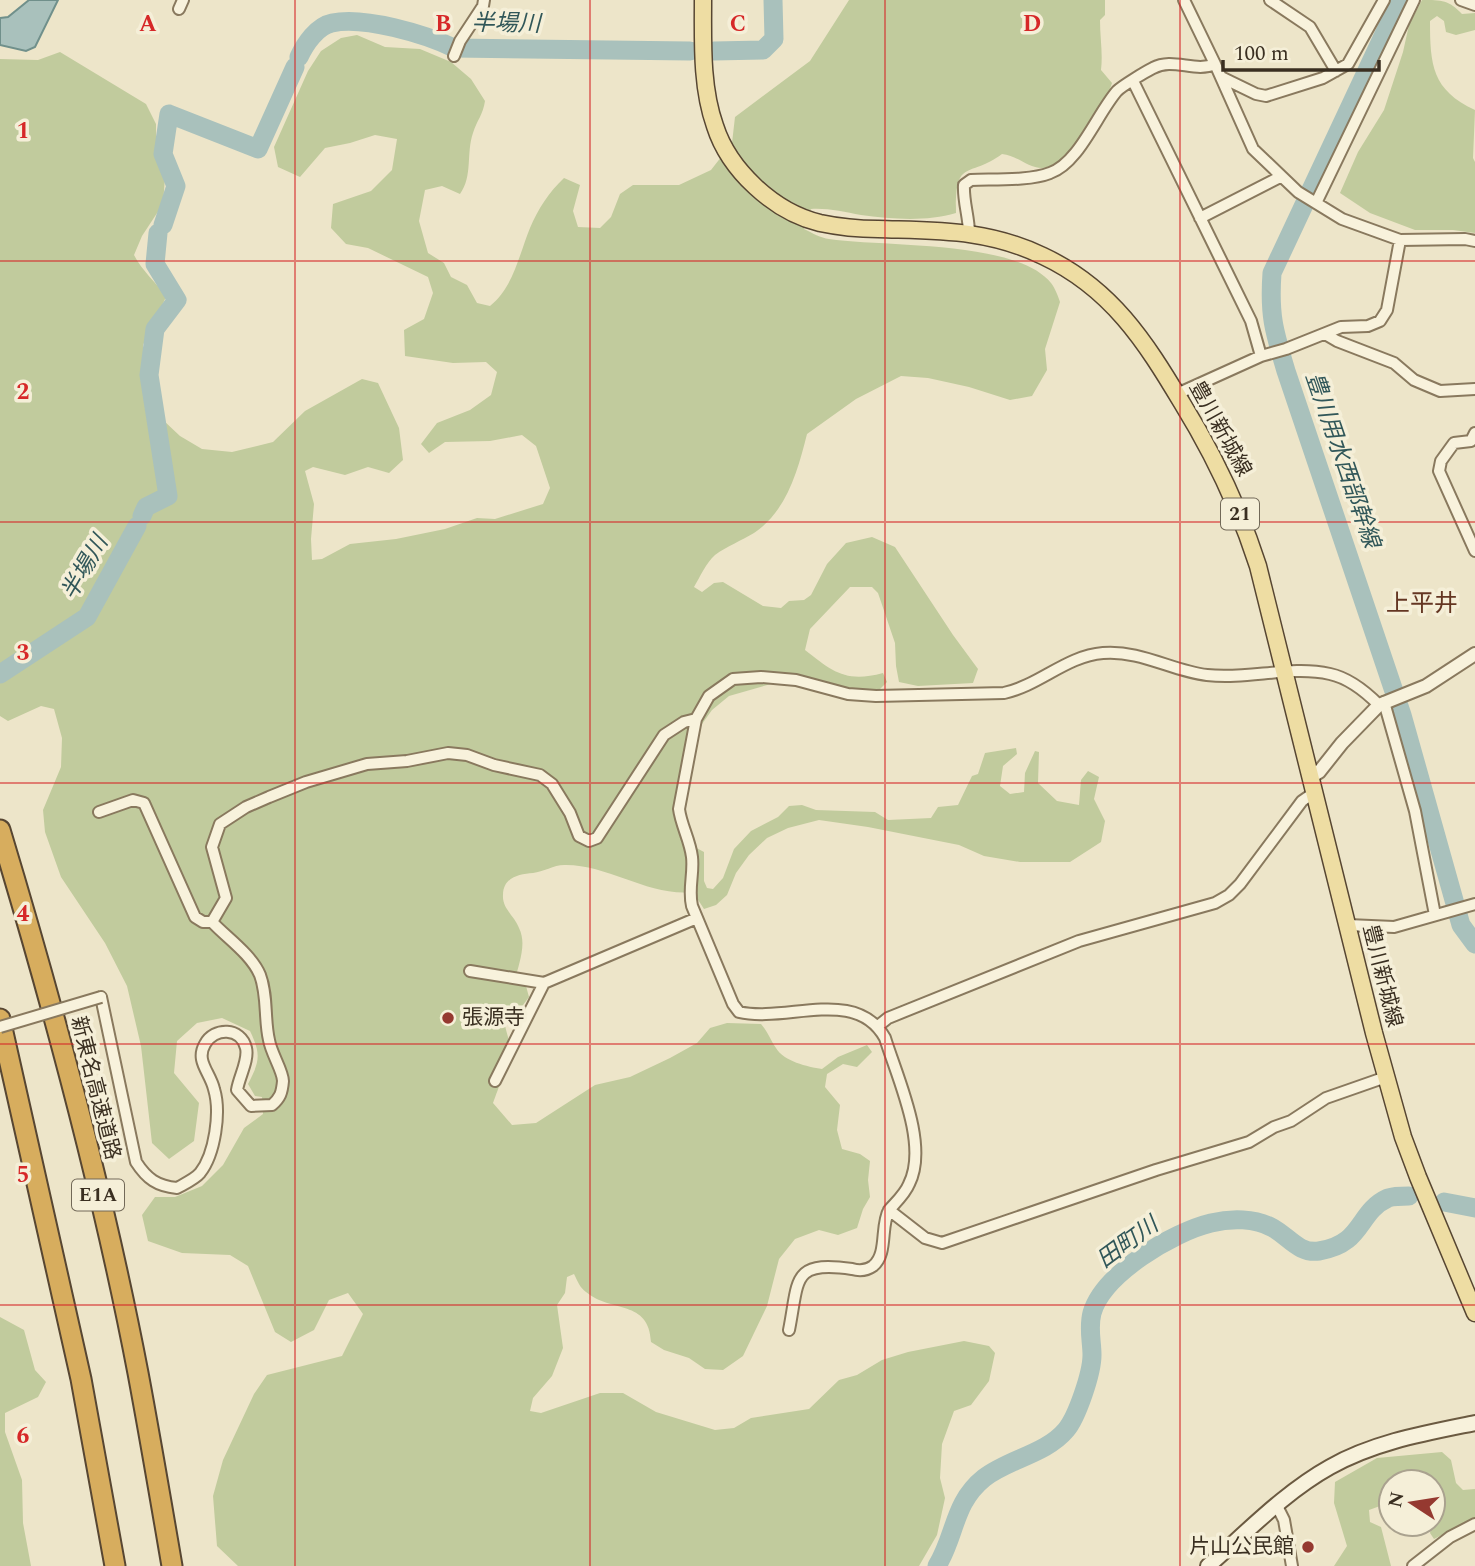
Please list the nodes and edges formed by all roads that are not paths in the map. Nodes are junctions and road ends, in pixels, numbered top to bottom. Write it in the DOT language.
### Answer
graph roads {
  1 [pos="484,0"];
  2 [pos="703,0"];
  3 [pos="1184,0"];
  4 [pos="1270,0"];
  5 [pos="1384,0"];
  6 [pos="1413,0"];
  7 [pos="1461,0"];
  8 [pos="1475,5"];
  9 [pos="455,56"];
  10 [pos="1215,64"];
  11 [pos="1336,72"];
  12 [pos="1222,77"];
  13 [pos="1133,81"];
  14 [pos="1280,177"];
  15 [pos="1314,201"];
  16 [pos="1200,218"];
  17 [pos="969,233"];
  18 [pos="1400,240"];
  19 [pos="1475,241"];
  20 [pos="1325,334"];
  21 [pos="1265,355"];
  22 [pos="1475,389"];
  23 [pos="1177,394"];
  24 [pos="1475,433"];
  25 [pos="1475,551"];
  26 [pos="1475,654"];
  27 [pos="1284,673"];
  28 [pos="1383,702"];
  29 [pos="696,719"];
  30 [pos="1313,784"];
  31 [pos="99,812"];
  32 [pos="0,830"];
  33 [pos="1475,904"];
  34 [pos="1439,913"];
  35 [pos="697,918"];
  36 [pos="212,922"];
  37 [pos="1348,925"];
  38 [pos="470,971"];
  39 [pos="544,983"];
  40 [pos="0,1019"];
  41 [pos="878,1026"];
  42 [pos="0,1027"];
  43 [pos="1386,1077"];
  44 [pos="495,1081"];
  45 [pos="890,1210"];
  46 [pos="1470,1288"];
  47 [pos="1475,1313"];
  48 [pos="789,1331"];
  49 [pos="1475,1423"];
  50 [pos="1277,1506"];
  51 [pos="1475,1524"];
  52 [pos="115,1566"];
  53 [pos="172,1566"];
  54 [pos="1208,1566"];
  55 [pos="1292,1566"];
  56 [pos="1413,1566"];
  1 -- 9 [label="street"];
  2 -- 17 [label="main road, 豊川新城線 / 21"];
  3 -- 10 [label="street"];
  4 -- 11 [label="street"];
  5 -- 11 [label="street"];
  6 -- 15 [label="street"];
  7 -- 8 [label="street"];
  10 -- 12 [label="street"];
  10 -- 13 [label="street"];
  11 -- 12 [label="street"];
  12 -- 14 [label="street"];
  13 -- 16 [label="street"];
  13 -- 17 [label="street"];
  14 -- 15 [label="street"];
  14 -- 16 [label="street"];
  15 -- 18 [label="street"];
  16 -- 21 [label="street"];
  17 -- 23 [label="main road, 豊川新城線 / 21"];
  18 -- 19 [label="street"];
  18 -- 20 [label="street"];
  20 -- 21 [label="street"];
  20 -- 22 [label="street"];
  21 -- 23 [label="street"];
  23 -- 27 [label="main road, 豊川新城線 / 21"];
  24 -- 25 [label="street"];
  26 -- 28 [label="street"];
  27 -- 28 [label="street"];
  27 -- 29 [label="street"];
  27 -- 30 [label="main road, 豊川新城線 / 21"];
  28 -- 30 [label="street"];
  28 -- 34 [label="street"];
  29 -- 35 [label="street"];
  29 -- 36 [label="street"];
  30 -- 37 [label="main road, 豊川新城線 / 21"];
  30 -- 41 [label="street"];
  31 -- 36 [label="street"];
  32 -- 53 [label="highway, 新東名高速道路 / E1A"];
  33 -- 34 [label="street"];
  34 -- 37 [label="street"];
  35 -- 39 [label="street"];
  35 -- 41 [label="street"];
  36 -- 42 [label="street, bridge"];
  37 -- 43 [label="main road, 豊川新城線 / 21"];
  38 -- 39 [label="street"];
  39 -- 44 [label="street"];
  40 -- 52 [label="highway, E1A"];
  41 -- 45 [label="street"];
  43 -- 45 [label="street"];
  43 -- 46 [label="main road, 豊川新城線 / 21"];
  45 -- 48 [label="street"];
  46 -- 47 [label="main road, 豊川新城線 / 21"];
  49 -- 50 [label="main road"];
  50 -- 54 [label="main road"];
  50 -- 55 [label="street"];
  51 -- 56 [label="street"];
}
